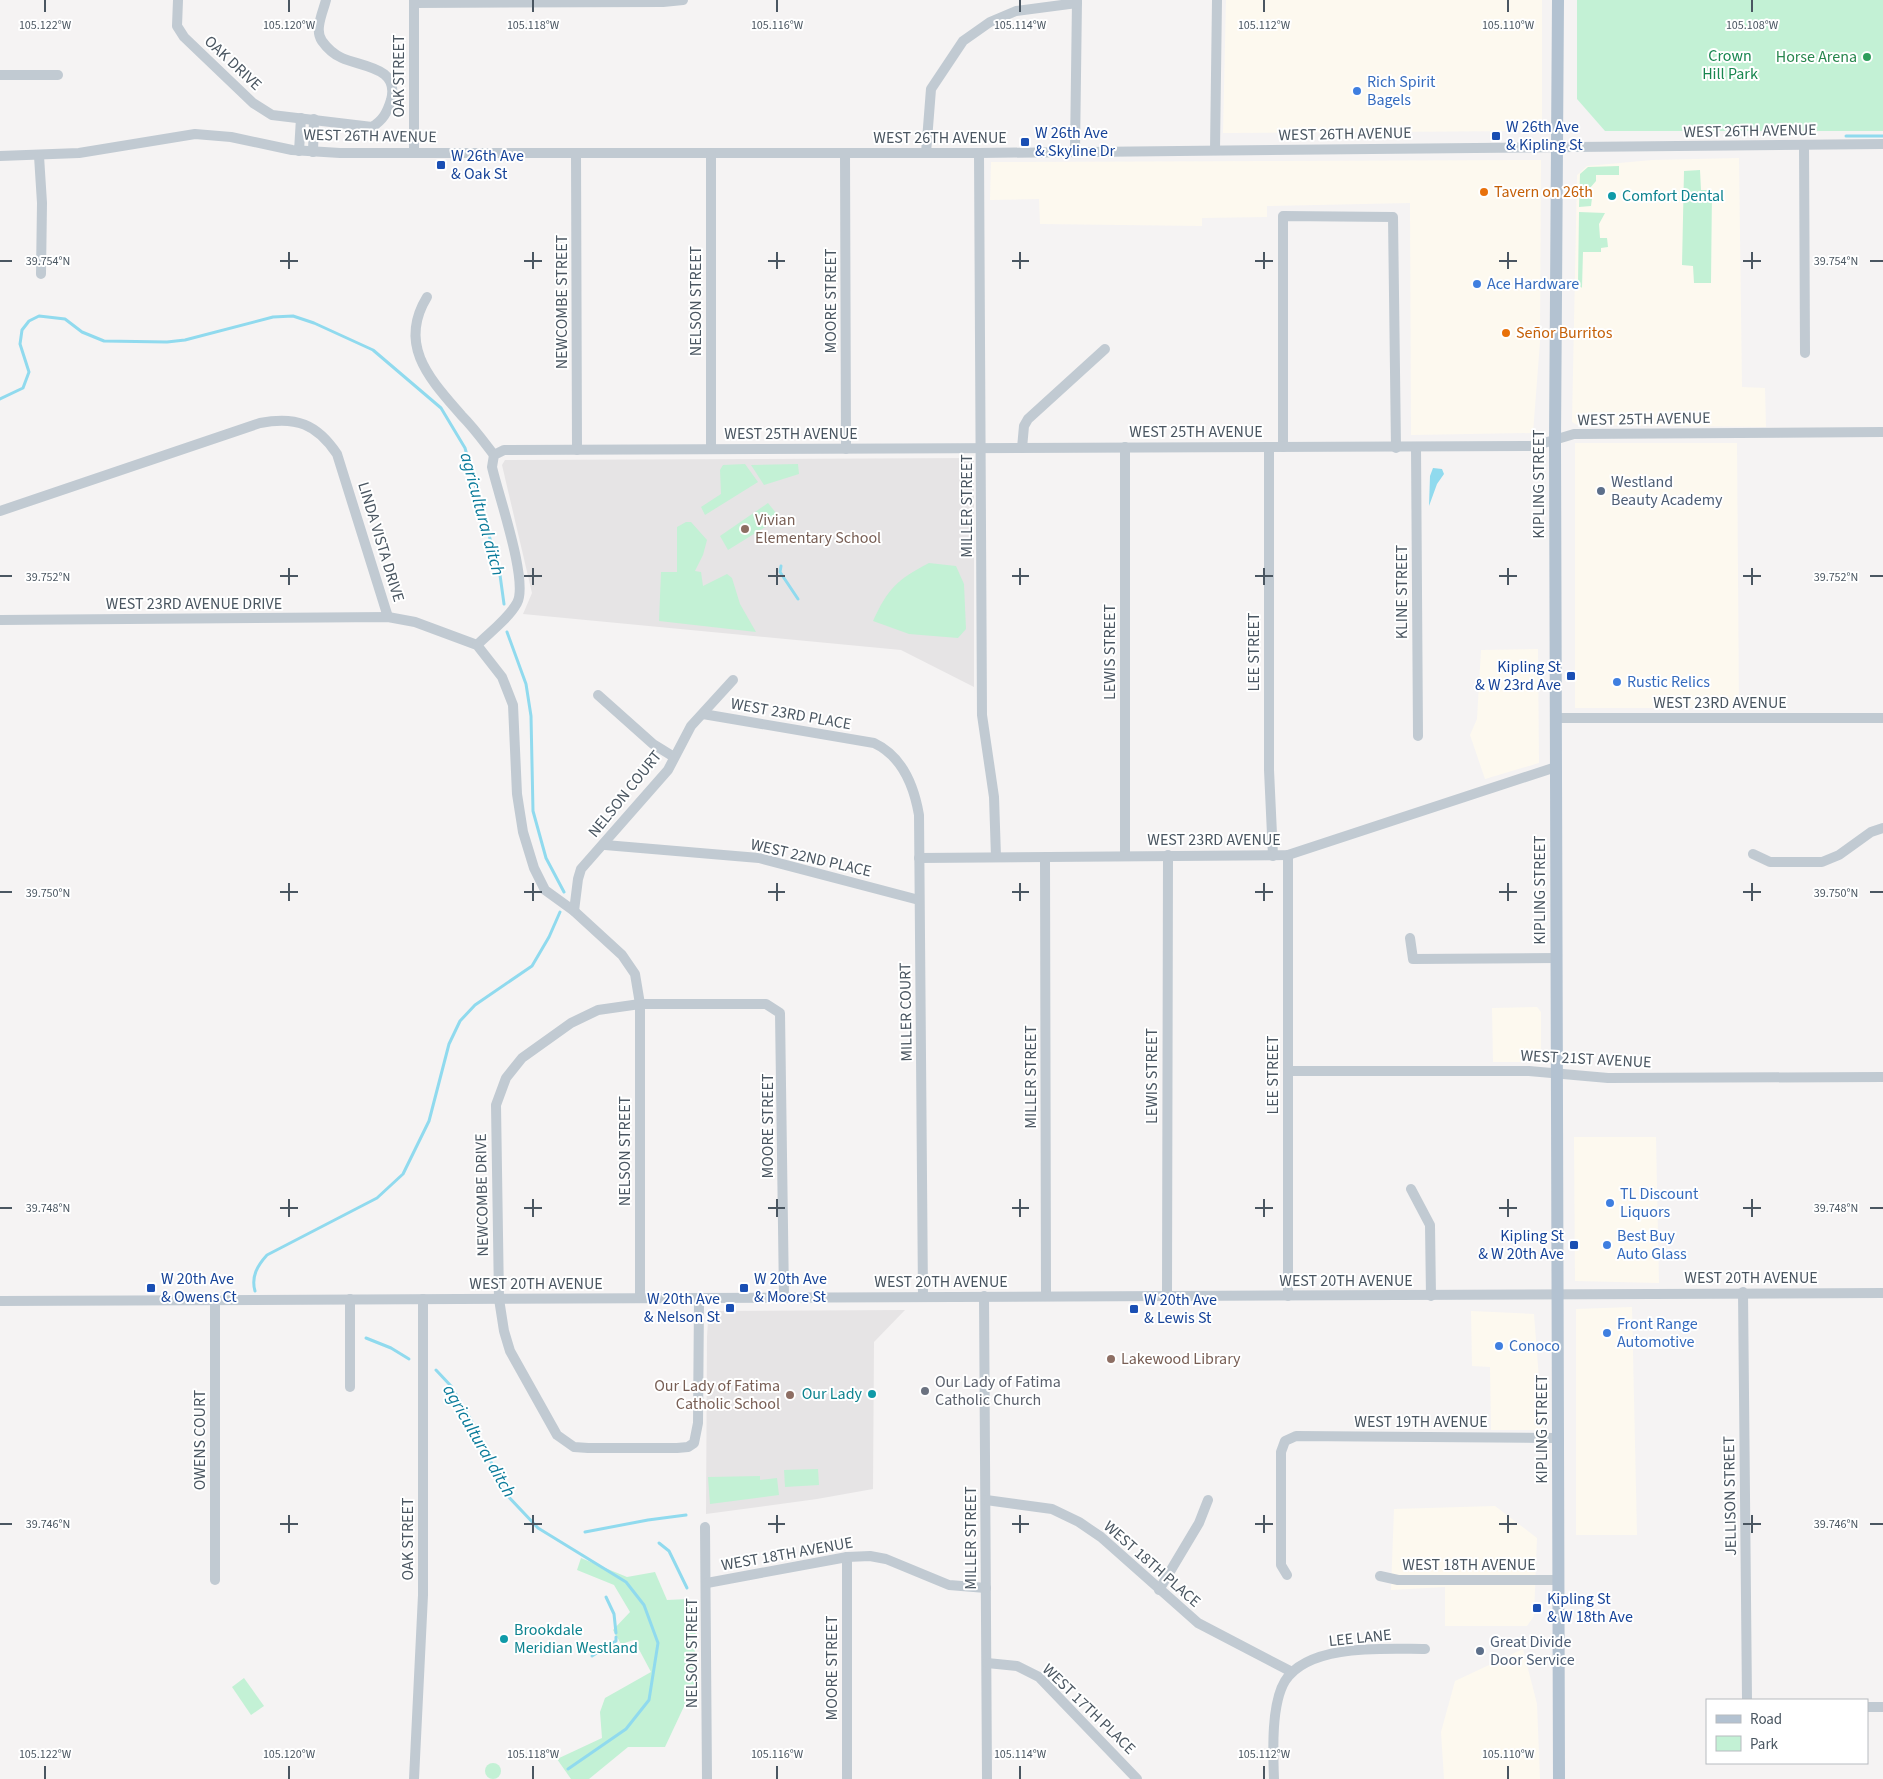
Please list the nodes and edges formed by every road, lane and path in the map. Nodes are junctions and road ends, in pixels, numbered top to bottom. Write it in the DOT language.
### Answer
graph roads {
  1 [pos="178,0"];
  2 [pos="326,0"];
  3 [pos="684,0"];
  4 [pos="1217,0"];
  5 [pos="1558,0"];
  6 [pos="414,2"];
  7 [pos="1077,2"];
  8 [pos="0,75"];
  9 [pos="58,75"];
  10 [pos="301,118"];
  11 [pos="314,119"];
  12 [pos="1883,144"];
  13 [pos="1804,145"];
  14 [pos="1558,147"];
  15 [pos="300,150"];
  16 [pos="1215,150"];
  17 [pos="313,152"];
  18 [pos="1075,152"];
  19 [pos="414,153"];
  20 [pos="576,153"];
  21 [pos="711,153"];
  22 [pos="845,153"];
  23 [pos="926,153"];
  24 [pos="979,153"];
  25 [pos="0,156"];
  26 [pos="39,156"];
  27 [pos="41,274"];
  28 [pos="427,297"];
  29 [pos="1105,349"];
  30 [pos="1805,353"];
  31 [pos="1883,432"];
  32 [pos="1555,441"];
  33 [pos="1125,447"];
  34 [pos="1269,447"];
  35 [pos="1283,447"];
  36 [pos="1416,447"];
  37 [pos="982,448"];
  38 [pos="1022,448"];
  39 [pos="1396,448"];
  40 [pos="711,449"];
  41 [pos="846,449"];
  42 [pos="577,450"];
  43 [pos="494,456"];
  44 [pos="0,511"];
  45 [pos="388,617"];
  46 [pos="0,620"];
  47 [pos="477,645"];
  48 [pos="733,680"];
  49 [pos="598,694"];
  50 [pos="703,714"];
  51 [pos="1556,718"];
  52 [pos="1883,718"];
  53 [pos="1418,736"];
  54 [pos="874,744"];
  55 [pos="674,757"];
  56 [pos="1556,768"];
  57 [pos="1883,828"];
  58 [pos="605,845"];
  59 [pos="1753,854"];
  60 [pos="1288,855"];
  61 [pos="1124,856"];
  62 [pos="1168,856"];
  63 [pos="1273,856"];
  64 [pos="996,857"];
  65 [pos="919,858"];
  66 [pos="1045,858"];
  67 [pos="919,900"];
  68 [pos="574,911"];
  69 [pos="1410,938"];
  70 [pos="1556,958"];
  71 [pos="640,1004"];
  72 [pos="780,1013"];
  73 [pos="1288,1071"];
  74 [pos="1557,1073"];
  75 [pos="1883,1077"];
  76 [pos="1411,1189"];
  77 [pos="1743,1292"];
  78 [pos="1883,1293"];
  79 [pos="1558,1295"];
  80 [pos="984,1296"];
  81 [pos="1046,1296"];
  82 [pos="1167,1296"];
  83 [pos="1288,1296"];
  84 [pos="1430,1296"];
  85 [pos="923,1297"];
  86 [pos="499,1298"];
  87 [pos="640,1298"];
  88 [pos="699,1298"];
  89 [pos="784,1298"];
  90 [pos="350,1299"];
  91 [pos="423,1299"];
  92 [pos="215,1300"];
  93 [pos="0,1301"];
  94 [pos="350,1387"];
  95 [pos="1558,1438"];
  96 [pos="986,1500"];
  97 [pos="1208,1500"];
  98 [pos="705,1527"];
  99 [pos="846,1557"];
  100 [pos="1287,1575"];
  101 [pos="1380,1576"];
  102 [pos="215,1580"];
  103 [pos="1558,1580"];
  104 [pos="707,1583"];
  105 [pos="986,1588"];
  106 [pos="1159,1590"];
  107 [pos="1425,1649"];
  108 [pos="987,1663"];
  109 [pos="1292,1672"];
  110 [pos="1748,1699"];
  111 [pos="1868,1706"];
  112 [pos="1883,1707"];
  113 [pos="414,1779"];
  114 [pos="707,1779"];
  115 [pos="847,1779"];
  116 [pos="987,1779"];
  117 [pos="1137,1779"];
  118 [pos="1274,1779"];
  119 [pos="1559,1779"];
  1 -- 10 [label="street, OAK DRIVE"];
  2 -- 11 [label="street, OAK DRIVE"];
  3 -- 6 [label="street"];
  4 -- 16 [label="street"];
  5 -- 14 [label="main road, KIPLING STREET"];
  6 -- 19 [label="street, OAK STREET"];
  7 -- 18 [label="street"];
  7 -- 23 [label="street"];
  8 -- 9 [label="street"];
  10 -- 11 [label="street, OAK DRIVE"];
  10 -- 15 [label="street"];
  11 -- 17 [label="street"];
  12 -- 13 [label="street, WEST 26TH AVENUE"];
  13 -- 14 [label="street, WEST 26TH AVENUE"];
  13 -- 30 [label="street"];
  14 -- 16 [label="street, WEST 26TH AVENUE"];
  14 -- 32 [label="main road, KIPLING STREET"];
  15 -- 17 [label="street, WEST 26TH AVENUE"];
  15 -- 26 [label="street, WEST 26TH AVENUE"];
  16 -- 18 [label="street, WEST 26TH AVENUE"];
  17 -- 19 [label="street, WEST 26TH AVENUE"];
  18 -- 24 [label="street, WEST 26TH AVENUE"];
  19 -- 20 [label="street, WEST 26TH AVENUE"];
  20 -- 21 [label="street, WEST 26TH AVENUE"];
  20 -- 42 [label="street, NEWCOMBE STREET"];
  21 -- 22 [label="street, WEST 26TH AVENUE"];
  21 -- 40 [label="street, NELSON STREET"];
  22 -- 23 [label="street, WEST 26TH AVENUE"];
  22 -- 41 [label="street, MOORE STREET"];
  23 -- 24 [label="street, WEST 26TH AVENUE"];
  24 -- 37 [label="street, MILLER STREET"];
  25 -- 26 [label="street, WEST 26TH AVENUE"];
  26 -- 27 [label="street"];
  28 -- 43 [label="street"];
  29 -- 38 [label="street"];
  31 -- 32 [label="street, WEST 25TH AVENUE"];
  32 -- 36 [label="street, WEST 25TH AVENUE"];
  32 -- 51 [label="main road, KIPLING STREET"];
  33 -- 34 [label="street, WEST 25TH AVENUE"];
  33 -- 38 [label="street, WEST 25TH AVENUE"];
  33 -- 61 [label="street, LEWIS STREET"];
  34 -- 35 [label="street, WEST 25TH AVENUE"];
  34 -- 63 [label="street, LEE STREET"];
  35 -- 39 [label="street, WEST 25TH AVENUE"];
  35 -- 39 [label="street"];
  36 -- 39 [label="street, WEST 25TH AVENUE"];
  36 -- 53 [label="street, KLINE STREET"];
  37 -- 38 [label="street, WEST 25TH AVENUE"];
  37 -- 41 [label="street, WEST 25TH AVENUE"];
  37 -- 64 [label="street, MILLER STREET"];
  40 -- 41 [label="street, WEST 25TH AVENUE"];
  40 -- 42 [label="street, WEST 25TH AVENUE"];
  42 -- 43 [label="street, WEST 25TH AVENUE"];
  43 -- 47 [label="street"];
  44 -- 45 [label="street, LINDA VISTA DRIVE"];
  45 -- 46 [label="street, WEST 23RD AVENUE DRIVE"];
  45 -- 47 [label="street, LINDA VISTA DRIVE"];
  47 -- 68 [label="street"];
  48 -- 50 [label="street, NELSON COURT"];
  49 -- 55 [label="street"];
  50 -- 54 [label="street, WEST 23RD PLACE"];
  50 -- 55 [label="street, NELSON COURT"];
  51 -- 52 [label="street, WEST 23RD AVENUE"];
  51 -- 56 [label="main road, KIPLING STREET"];
  54 -- 65 [label="street, MILLER COURT"];
  55 -- 58 [label="street, NELSON COURT"];
  56 -- 60 [label="street, WEST 23RD AVENUE"];
  56 -- 70 [label="main road, KIPLING STREET"];
  57 -- 59 [label="street"];
  58 -- 67 [label="street, WEST 22ND PLACE"];
  58 -- 68 [label="street, NELSON COURT"];
  60 -- 63 [label="street, WEST 23RD AVENUE"];
  60 -- 73 [label="street, LEE STREET"];
  61 -- 62 [label="street, WEST 23RD AVENUE"];
  61 -- 66 [label="street, WEST 23RD AVENUE"];
  62 -- 63 [label="street, WEST 23RD AVENUE"];
  62 -- 82 [label="street, LEWIS STREET"];
  64 -- 65 [label="street, WEST 23RD AVENUE"];
  64 -- 66 [label="street, WEST 23RD AVENUE"];
  65 -- 67 [label="street, MILLER COURT"];
  66 -- 81 [label="street, MILLER STREET"];
  67 -- 85 [label="street, MILLER COURT"];
  68 -- 71 [label="street"];
  69 -- 70 [label="street"];
  70 -- 74 [label="main road, KIPLING STREET"];
  71 -- 72 [label="street, NEWCOMBE DRIVE"];
  71 -- 86 [label="street, NEWCOMBE DRIVE"];
  71 -- 87 [label="street, NELSON STREET"];
  72 -- 89 [label="street, MOORE STREET"];
  73 -- 74 [label="street, WEST 21ST AVENUE"];
  73 -- 83 [label="street, LEE STREET"];
  74 -- 75 [label="street, WEST 21ST AVENUE"];
  74 -- 79 [label="main road, KIPLING STREET"];
  76 -- 84 [label="street"];
  77 -- 78 [label="street, WEST 20TH AVENUE"];
  77 -- 79 [label="street, WEST 20TH AVENUE"];
  77 -- 110 [label="street, JELLISON STREET"];
  79 -- 84 [label="street, WEST 20TH AVENUE"];
  79 -- 95 [label="main road, KIPLING STREET"];
  80 -- 81 [label="street, WEST 20TH AVENUE"];
  80 -- 85 [label="street, WEST 20TH AVENUE"];
  80 -- 96 [label="street, MILLER STREET"];
  81 -- 82 [label="street, WEST 20TH AVENUE"];
  82 -- 83 [label="street, WEST 20TH AVENUE"];
  83 -- 84 [label="street, WEST 20TH AVENUE"];
  85 -- 89 [label="street, WEST 20TH AVENUE"];
  86 -- 87 [label="street, WEST 20TH AVENUE"];
  86 -- 88 [label="street, NEWCOMBE DRIVE"];
  86 -- 91 [label="street, WEST 20TH AVENUE"];
  87 -- 88 [label="street, WEST 20TH AVENUE"];
  88 -- 89 [label="street, WEST 20TH AVENUE"];
  90 -- 91 [label="street, WEST 20TH AVENUE"];
  90 -- 92 [label="street, WEST 20TH AVENUE"];
  90 -- 94 [label="street"];
  91 -- 113 [label="street, OAK STREET"];
  92 -- 93 [label="street, WEST 20TH AVENUE"];
  92 -- 102 [label="street, OWENS COURT"];
  95 -- 100 [label="street, WEST 19TH AVENUE"];
  95 -- 103 [label="main road, KIPLING STREET"];
  96 -- 105 [label="street, MILLER STREET"];
  96 -- 106 [label="street, WEST 18TH PLACE"];
  97 -- 106 [label="street"];
  98 -- 104 [label="street, NELSON STREET"];
  99 -- 104 [label="street, WEST 18TH AVENUE"];
  99 -- 105 [label="street, WEST 18TH AVENUE"];
  99 -- 115 [label="street, MOORE STREET"];
  101 -- 103 [label="street, WEST 18TH AVENUE"];
  103 -- 119 [label="main road, KIPLING STREET"];
  104 -- 114 [label="street, NELSON STREET"];
  105 -- 108 [label="street, MILLER STREET"];
  106 -- 109 [label="street, WEST 18TH PLACE"];
  107 -- 109 [label="street, LEE LANE"];
  108 -- 116 [label="street, MILLER STREET"];
  108 -- 117 [label="street, WEST 17TH PLACE"];
  109 -- 118 [label="street"];
  111 -- 112 [label="street"];
}
